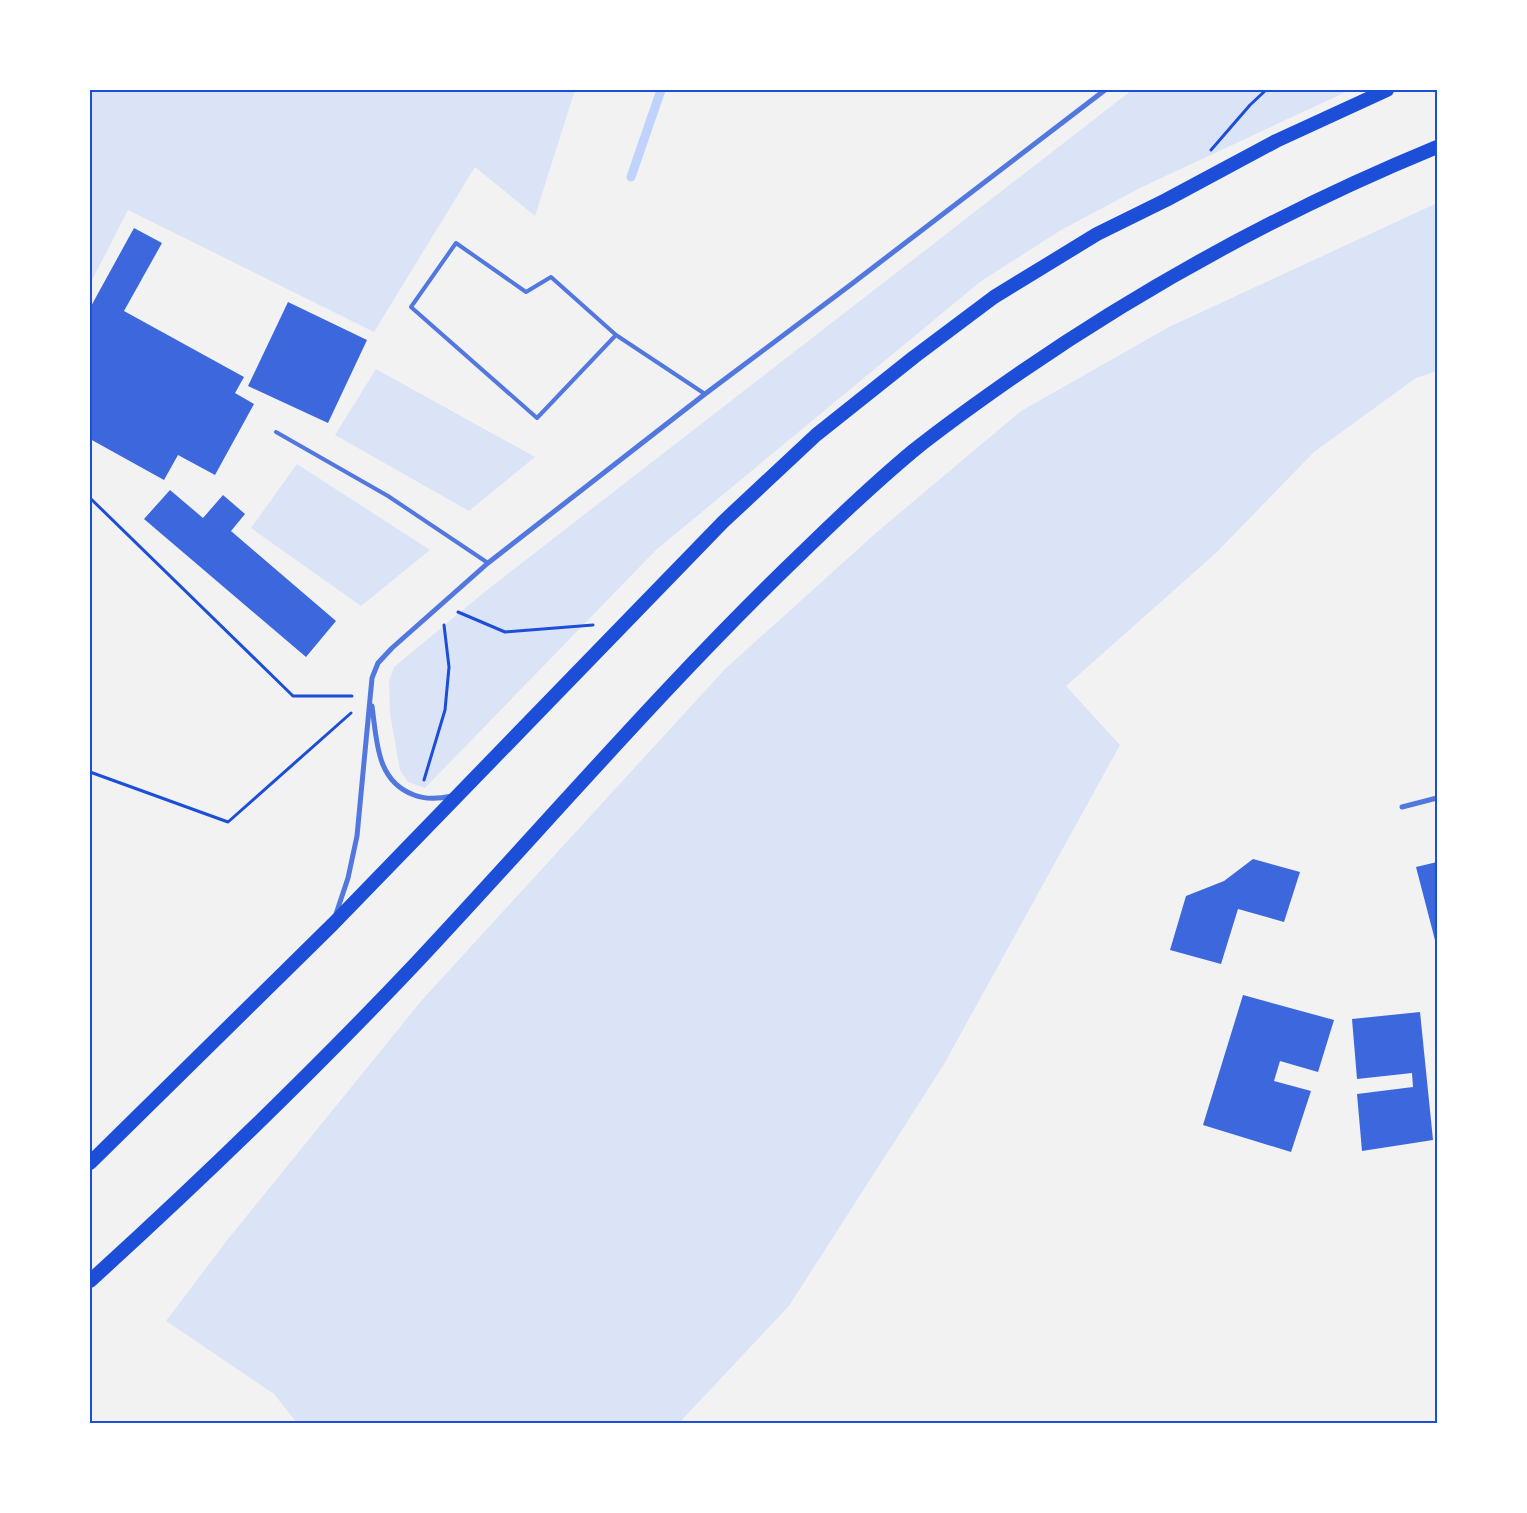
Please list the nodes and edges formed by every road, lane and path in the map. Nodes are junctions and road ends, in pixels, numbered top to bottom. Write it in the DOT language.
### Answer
graph roads {
  1 [pos="1105,90"];
  2 [pos="1266,90"];
  3 [pos="1387,90"];
  4 [pos="1437,148"];
  5 [pos="1205,156"];
  6 [pos="616,335"];
  7 [pos="705,394"];
  8 [pos="276,432"];
  9 [pos="90,498"];
  10 [pos="488,564"];
  11 [pos="441,605"];
  12 [pos="626,622"];
  13 [pos="370,696"];
  14 [pos="90,772"];
  15 [pos="463,791"];
  16 [pos="418,797"];
  17 [pos="1437,798"];
  18 [pos="1402,807"];
  19 [pos="333,924"];
  20 [pos="90,1163"];
  21 [pos="90,1281"];
  1 -- 7 [label="street"];
  2 -- 5 [label="path"];
  3 -- 12 [label="highway"];
  4 -- 21 [label="highway"];
  6 -- 6 [label="lane"];
  6 -- 7 [label="lane"];
  7 -- 10 [label="street"];
  8 -- 10 [label="lane"];
  9 -- 13 [label="path"];
  10 -- 11 [label="street"];
  11 -- 12 [label="path"];
  11 -- 13 [label="street"];
  11 -- 16 [label="path"];
  12 -- 15 [label="highway"];
  13 -- 14 [label="path"];
  13 -- 16 [label="street"];
  13 -- 19 [label="street"];
  15 -- 16 [label="street"];
  15 -- 19 [label="highway"];
  17 -- 18 [label="street"];
  19 -- 20 [label="highway"];
}
